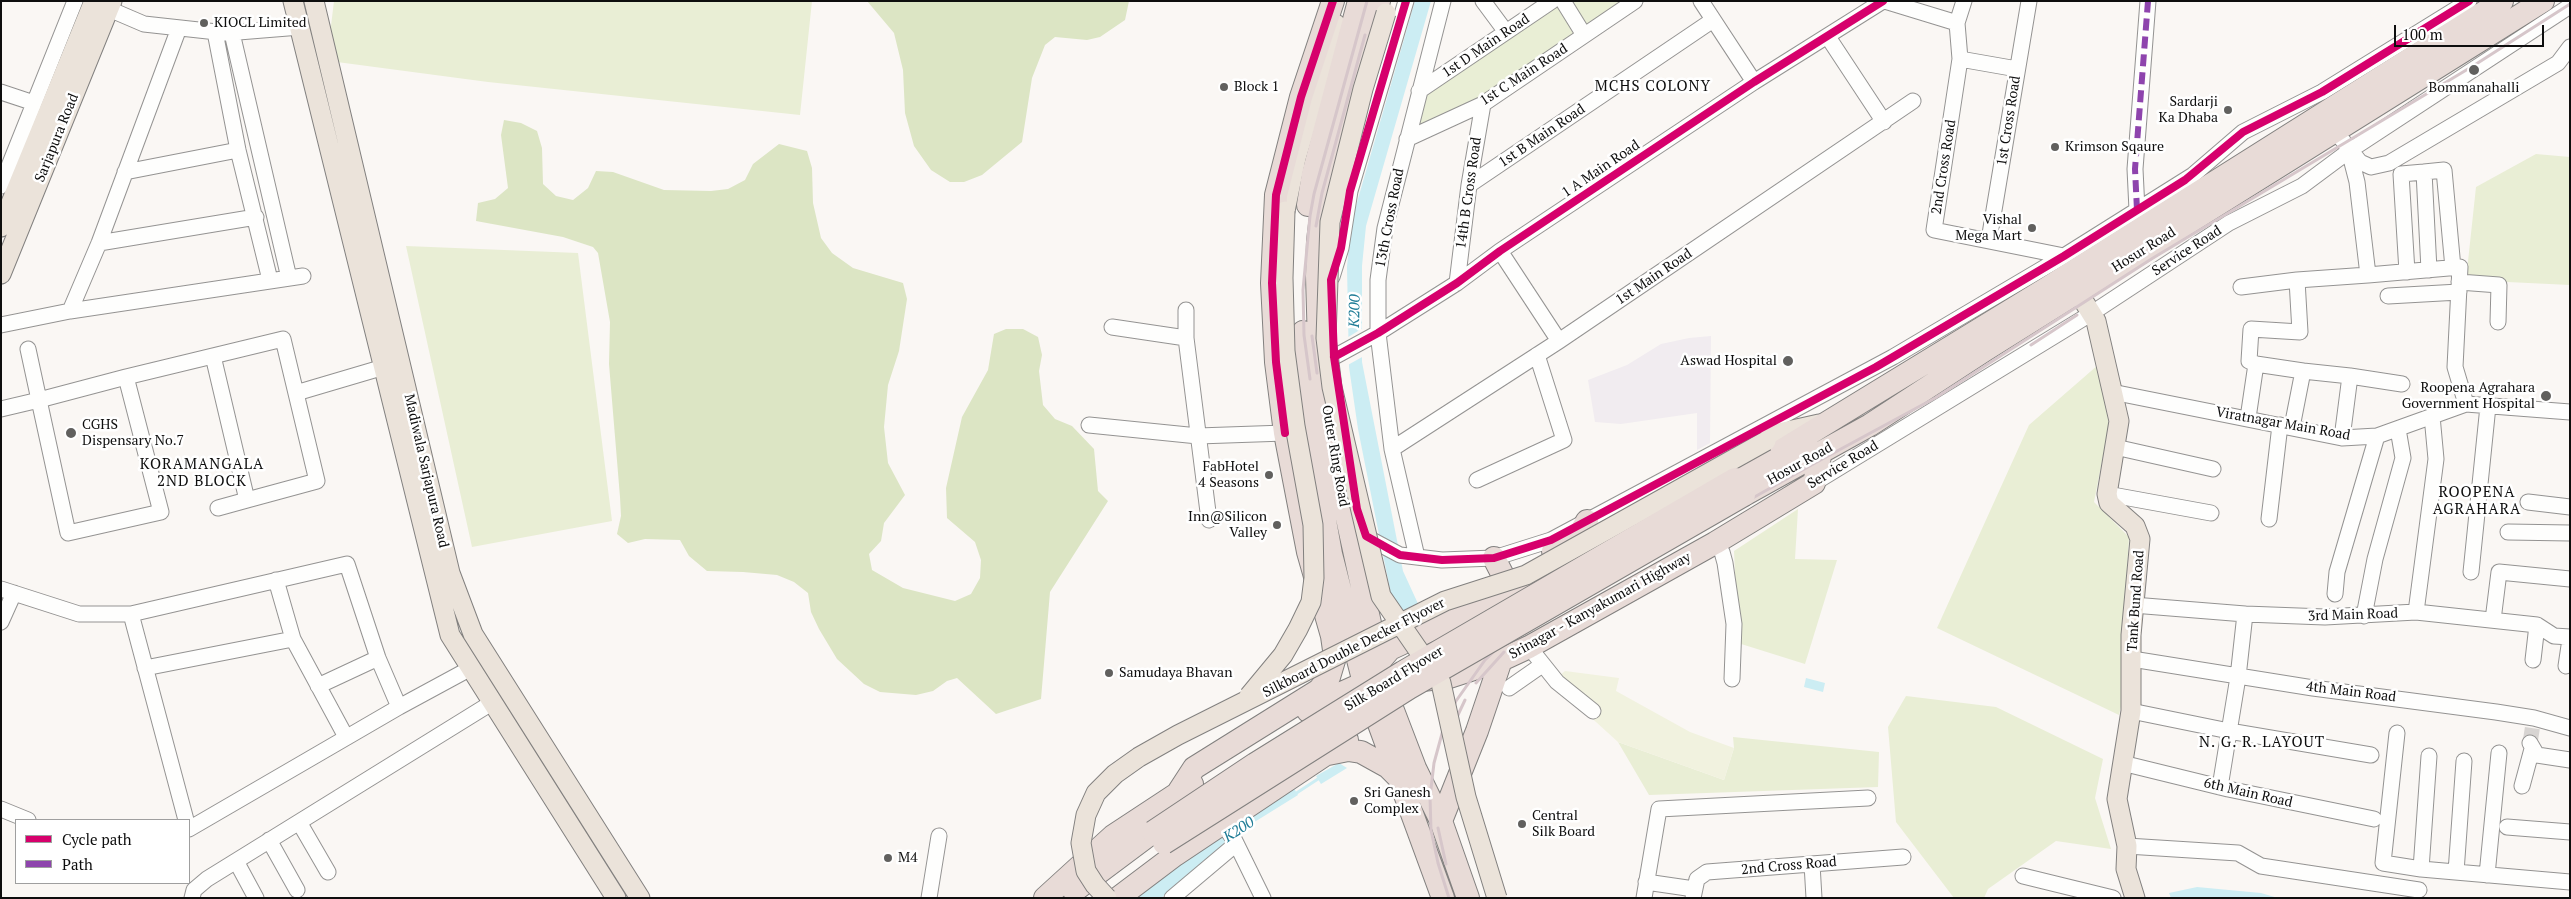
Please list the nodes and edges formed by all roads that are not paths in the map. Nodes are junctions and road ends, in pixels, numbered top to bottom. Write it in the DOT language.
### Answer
graph roads {
  1 [pos="75,1"];
  2 [pos="293,1"];
  3 [pos="314,1"];
  4 [pos="1333,1"];
  5 [pos="1342,1"];
  6 [pos="1359,1"];
  7 [pos="1406,1"];
  8 [pos="1443,1"];
  9 [pos="1483,1"];
  10 [pos="1552,1"];
  11 [pos="1563,1"];
  12 [pos="1635,1"];
  13 [pos="1701,1"];
  14 [pos="1884,1"];
  15 [pos="1964,1"];
  16 [pos="2029,1"];
  17 [pos="2148,1"];
  18 [pos="2469,1"];
  19 [pos="2502,1"];
  20 [pos="2543,1"];
  21 [pos="105,4"];
  22 [pos="1385,5"];
  23 [pos="2570,6"];
  24 [pos="1713,20"];
  25 [pos="1957,23"];
  26 [pos="93,27"];
  27 [pos="179,28"];
  28 [pos="300,28"];
  29 [pos="215,32"];
  30 [pos="1506,32"];
  31 [pos="232,33"];
  32 [pos="1584,35"];
  33 [pos="1828,37"];
  34 [pos="2570,47"];
  35 [pos="1960,59"];
  36 [pos="2018,68"];
  37 [pos="1754,82"];
  38 [pos="1419,91"];
  39 [pos="1,92"];
  40 [pos="1913,101"];
  41 [pos="34,104"];
  42 [pos="1484,104"];
  43 [pos="1884,122"];
  44 [pos="2335,131"];
  45 [pos="1406,139"];
  46 [pos="238,150"];
  47 [pos="2349,151"];
  48 [pos="125,172"];
  49 [pos="2424,172"];
  50 [pos="1469,185"];
  51 [pos="1,186"];
  52 [pos="256,217"];
  53 [pos="2140,219"];
  54 [pos="1,227"];
  55 [pos="1990,240"];
  56 [pos="99,243"];
  57 [pos="1500,251"];
  58 [pos="2064,256"];
  59 [pos="2453,268"];
  60 [pos="2429,270"];
  61 [pos="2407,272"];
  62 [pos="1,274"];
  63 [pos="2368,275"];
  64 [pos="270,280"];
  65 [pos="2296,280"];
  66 [pos="1457,283"];
  67 [pos="2459,287"];
  68 [pos="2241,288"];
  69 [pos="2078,292"];
  70 [pos="2388,296"];
  71 [pos="1186,310"];
  72 [pos="70,311"];
  73 [pos="2092,314"];
  74 [pos="2498,322"];
  75 [pos="1,325"];
  76 [pos="1112,327"];
  77 [pos="1378,333"];
  78 [pos="1186,338"];
  79 [pos="1559,341"];
  80 [pos="28,349"];
  81 [pos="1339,354"];
  82 [pos="1537,355"];
  83 [pos="213,356"];
  84 [pos="2256,364"];
  85 [pos="384,367"];
  86 [pos="2303,371"];
  87 [pos="2350,376"];
  88 [pos="126,377"];
  89 [pos="2402,384"];
  90 [pos="2112,392"];
  91 [pos="296,393"];
  92 [pos="39,400"];
  93 [pos="2466,404"];
  94 [pos="2488,406"];
  95 [pos="1,409"];
  96 [pos="2570,412"];
  97 [pos="2432,416"];
  98 [pos="2248,418"];
  99 [pos="1833,421"];
  100 [pos="1089,425"];
  101 [pos="2286,426"];
  102 [pos="2398,429"];
  103 [pos="1285,433"];
  104 [pos="1198,436"];
  105 [pos="2377,436"];
  106 [pos="2342,438"];
  107 [pos="2115,447"];
  108 [pos="1392,449"];
  109 [pos="1821,452"];
  110 [pos="417,464"];
  111 [pos="2213,469"];
  112 [pos="1477,480"];
  113 [pos="1739,487"];
  114 [pos="1807,487"];
  115 [pos="2107,494"];
  116 [pos="247,500"];
  117 [pos="2528,502"];
  118 [pos="2570,507"];
  119 [pos="218,508"];
  120 [pos="2211,513"];
  121 [pos="2269,519"];
  122 [pos="1209,520"];
  123 [pos="1587,521"];
  124 [pos="2508,532"];
  125 [pos="2570,533"];
  126 [pos="1372,539"];
  127 [pos="1715,543"];
  128 [pos="1417,557"];
  129 [pos="1494,558"];
  130 [pos="1358,564"];
  131 [pos="2471,572"];
  132 [pos="1542,573"];
  133 [pos="2570,579"];
  134 [pos="276,580"];
  135 [pos="8,591"];
  136 [pos="1512,592"];
  137 [pos="2335,594"];
  138 [pos="2133,605"];
  139 [pos="2416,612"];
  140 [pos="131,614"];
  141 [pos="2245,614"];
  142 [pos="2364,616"];
  143 [pos="1580,620"];
  144 [pos="2493,620"];
  145 [pos="1,622"];
  146 [pos="2536,625"];
  147 [pos="1342,634"];
  148 [pos="2570,638"];
  149 [pos="293,639"];
  150 [pos="1536,652"];
  151 [pos="378,658"];
  152 [pos="2132,659"];
  153 [pos="1501,660"];
  154 [pos="2533,660"];
  155 [pos="2566,666"];
  156 [pos="145,668"];
  157 [pos="471,668"];
  158 [pos="1372,675"];
  159 [pos="2238,676"];
  160 [pos="1732,679"];
  161 [pos="318,686"];
  162 [pos="1509,688"];
  163 [pos="492,702"];
  164 [pos="1244,703"];
  165 [pos="399,707"];
  166 [pos="1593,710"];
  167 [pos="2131,711"];
  168 [pos="1384,715"];
  169 [pos="2570,728"];
  170 [pos="2229,731"];
  171 [pos="2397,733"];
  172 [pos="346,737"];
  173 [pos="1247,742"];
  174 [pos="2498,753"];
  175 [pos="2371,755"];
  176 [pos="2430,756"];
  177 [pos="2464,760"];
  178 [pos="2570,760"];
  179 [pos="1313,762"];
  180 [pos="2122,763"];
  181 [pos="1400,779"];
  182 [pos="2522,786"];
  183 [pos="1276,787"];
  184 [pos="1453,787"];
  185 [pos="2220,787"];
  186 [pos="1868,798"];
  187 [pos="1,809"];
  188 [pos="26,819"];
  189 [pos="186,819"];
  190 [pos="2374,820"];
  191 [pos="299,822"];
  192 [pos="1441,822"];
  193 [pos="190,827"];
  194 [pos="2507,827"];
  195 [pos="2570,832"];
  196 [pos="1230,834"];
  197 [pos="939,836"];
  198 [pos="1157,838"];
  199 [pos="269,840"];
  200 [pos="2127,846"];
  201 [pos="1903,857"];
  202 [pos="236,861"];
  203 [pos="1812,864"];
  204 [pos="2421,869"];
  205 [pos="328,872"];
  206 [pos="2456,872"];
  207 [pos="2487,875"];
  208 [pos="2023,876"];
  209 [pos="1646,882"];
  210 [pos="2570,882"];
  211 [pos="297,890"];
  212 [pos="2419,890"];
  213 [pos="1693,893"];
  214 [pos="192,898"];
  215 [pos="256,898"];
  216 [pos="616,898"];
  217 [pos="640,898"];
  218 [pos="929,898"];
  219 [pos="1045,898"];
  220 [pos="1065,898"];
  221 [pos="1091,898"];
  222 [pos="1107,898"];
  223 [pos="1118,898"];
  224 [pos="1172,898"];
  225 [pos="1263,898"];
  226 [pos="1443,898"];
  227 [pos="1468,898"];
  228 [pos="1491,898"];
  229 [pos="1498,898"];
  230 [pos="1644,898"];
  231 [pos="1814,898"];
  232 [pos="2113,898"];
  233 [pos="2135,898"];
  1 -- 41 [label="street"];
  2 -- 28 [label="main road, Madiwala Sarjapura Road"];
  3 -- 110 [label="main road, Madiwala Sarjapura Road"];
  4 -- 103 [label="highway"];
  5 -- 164 [label="main road, bridge"];
  6 -- 147 [label="highway, Outer Ring Road"];
  7 -- 81 [label="street"];
  8 -- 38 [label="street, 13th Cross Road"];
  9 -- 30 [label="street"];
  10 -- 30 [label="street, 1st D Main Road"];
  11 -- 32 [label="street"];
  12 -- 32 [label="street, 1st C Main Road"];
  13 -- 24 [label="street"];
  14 -- 25 [label="street"];
  14 -- 33 [label="street, 1 A Main Road"];
  15 -- 25 [label="street, 2nd Cross Road"];
  16 -- 36 [label="street, 1st Cross Road"];
  17 -- 53 [label="street"];
  18 -- 53 [label="street"];
  19 -- 53 [label="highway, Hosur Road"];
  20 -- 44 [label="highway, Hosur Road"];
  21 -- 26 [label="main road, Sarjapura Road"];
  21 -- 27 [label="street"];
  22 -- 130 [label="highway, Outer Ring Road"];
  22 -- 229 [label="main road, bridge"];
  23 -- 47 [label="street, Service Road"];
  24 -- 37 [label="street"];
  24 -- 50 [label="street, 1st B Main Road"];
  25 -- 35 [label="street, 2nd Cross Road"];
  26 -- 54 [label="main road, Sarjapura Road"];
  26 -- 62 [label="main road, Sarjapura Road"];
  27 -- 29 [label="street"];
  27 -- 48 [label="street"];
  28 -- 31 [label="street"];
  28 -- 85 [label="main road, Madiwala Sarjapura Road"];
  29 -- 31 [label="street"];
  29 -- 46 [label="street"];
  30 -- 38 [label="street, 1st D Main Road"];
  31 -- 64 [label="street"];
  32 -- 42 [label="street, 1st C Main Road"];
  33 -- 37 [label="street, 1 A Main Road"];
  33 -- 43 [label="street"];
  34 -- 47 [label="street"];
  35 -- 36 [label="street"];
  35 -- 55 [label="street, 2nd Cross Road"];
  36 -- 55 [label="street, 1st Cross Road"];
  37 -- 57 [label="street, 1 A Main Road"];
  38 -- 45 [label="street, 13th Cross Road"];
  39 -- 41 [label="street"];
  40 -- 43 [label="street, 1st Main Road"];
  41 -- 51 [label="street"];
  42 -- 45 [label="street, 1st C Main Road"];
  42 -- 50 [label="street, 14th B Cross Road"];
  43 -- 79 [label="street, 1st Main Road"];
  44 -- 47 [label="street"];
  44 -- 69 [label="highway, Hosur Road"];
  45 -- 77 [label="street, 13th Cross Road"];
  46 -- 48 [label="street"];
  46 -- 52 [label="street"];
  47 -- 63 [label="street"];
  47 -- 73 [label="street, Service Road"];
  48 -- 56 [label="street"];
  49 -- 59 [label="street"];
  49 -- 60 [label="street"];
  49 -- 61 [label="street"];
  50 -- 66 [label="street, 14th B Cross Road"];
  52 -- 56 [label="street"];
  52 -- 64 [label="street"];
  53 -- 58 [label="street"];
  53 -- 99 [label="highway, Hosur Road"];
  55 -- 58 [label="street, 2nd Cross Road"];
  56 -- 72 [label="street"];
  57 -- 66 [label="street, 1 A Main Road"];
  57 -- 79 [label="street"];
  58 -- 123 [label="street"];
  59 -- 60 [label="street"];
  59 -- 67 [label="street"];
  60 -- 61 [label="street"];
  61 -- 63 [label="street"];
  63 -- 65 [label="street"];
  64 -- 72 [label="street"];
  65 -- 68 [label="street"];
  65 -- 84 [label="street"];
  66 -- 77 [label="street, 1 A Main Road"];
  67 -- 70 [label="street"];
  67 -- 74 [label="street"];
  67 -- 93 [label="street"];
  69 -- 73 [label="main road"];
  69 -- 109 [label="highway, Hosur Road"];
  71 -- 78 [label="street"];
  72 -- 75 [label="street"];
  73 -- 90 [label="main road"];
  73 -- 114 [label="street, Service Road"];
  76 -- 78 [label="street"];
  77 -- 81 [label="street, 1 A Main Road"];
  77 -- 108 [label="street, 13th Cross Road"];
  78 -- 104 [label="street"];
  79 -- 82 [label="street, 1st Main Road"];
  80 -- 92 [label="street"];
  81 -- 126 [label="street"];
  82 -- 108 [label="street, 1st Main Road"];
  82 -- 112 [label="street"];
  83 -- 88 [label="street"];
  83 -- 91 [label="street"];
  83 -- 116 [label="street"];
  84 -- 86 [label="street"];
  84 -- 98 [label="street"];
  85 -- 91 [label="street"];
  85 -- 110 [label="main road, Madiwala Sarjapura Road"];
  86 -- 87 [label="street"];
  86 -- 101 [label="street"];
  87 -- 89 [label="street"];
  87 -- 106 [label="street"];
  88 -- 92 [label="street"];
  88 -- 92 [label="street"];
  90 -- 98 [label="street, Viratnagar Main Road"];
  90 -- 107 [label="main road"];
  91 -- 116 [label="street"];
  92 -- 95 [label="street"];
  93 -- 94 [label="street, Viratnagar Main Road"];
  93 -- 97 [label="street, Viratnagar Main Road"];
  94 -- 96 [label="street, Viratnagar Main Road"];
  94 -- 131 [label="street"];
  97 -- 102 [label="street, Viratnagar Main Road"];
  97 -- 139 [label="street"];
  98 -- 101 [label="street, Viratnagar Main Road"];
  99 -- 113 [label="highway, Hosur Road"];
  99 -- 164 [label="main road, Silkboard Double Decker Flyover, bridge"];
  100 -- 104 [label="street"];
  101 -- 106 [label="street, Viratnagar Main Road"];
  101 -- 121 [label="street"];
  102 -- 105 [label="street, Viratnagar Main Road"];
  102 -- 142 [label="street"];
  103 -- 104 [label="street"];
  103 -- 147 [label="highway"];
  104 -- 122 [label="street"];
  105 -- 106 [label="street, Viratnagar Main Road"];
  105 -- 137 [label="street"];
  107 -- 111 [label="street"];
  107 -- 115 [label="main road"];
  108 -- 128 [label="street, 13th Cross Road"];
  109 -- 113 [label="highway, Hosur Road"];
  109 -- 114 [label="highway"];
  110 -- 157 [label="main road, Madiwala Sarjapura Road"];
  110 -- 217 [label="main road, Madiwala Sarjapura Road"];
  113 -- 198 [label="highway, Silk Board Flyover, bridge"];
  114 -- 127 [label="highway, Srinagar - Kanyakumari Highway"];
  115 -- 120 [label="street"];
  115 -- 138 [label="main road, Tank Bund Road"];
  116 -- 119 [label="street"];
  117 -- 118 [label="street"];
  123 -- 129 [label="street"];
  123 -- 132 [label="highway"];
  124 -- 125 [label="street"];
  126 -- 128 [label="street"];
  126 -- 130 [label="highway"];
  127 -- 143 [label="highway, Srinagar - Kanyakumari Highway"];
  127 -- 160 [label="street"];
  128 -- 129 [label="street"];
  129 -- 136 [label="highway"];
  130 -- 158 [label="highway, Outer Ring Road"];
  132 -- 136 [label="highway"];
  132 -- 143 [label="highway"];
  133 -- 144 [label="street"];
  134 -- 140 [label="street"];
  134 -- 149 [label="street"];
  134 -- 151 [label="street"];
  135 -- 140 [label="street"];
  135 -- 145 [label="street"];
  136 -- 150 [label="highway"];
  136 -- 158 [label="highway"];
  138 -- 141 [label="street, 3rd Main Road"];
  138 -- 152 [label="main road, Tank Bund Road"];
  139 -- 142 [label="street, 3rd Main Road"];
  139 -- 144 [label="street, 3rd Main Road"];
  140 -- 156 [label="street"];
  141 -- 142 [label="street, 3rd Main Road"];
  141 -- 159 [label="street"];
  143 -- 150 [label="highway, Srinagar - Kanyakumari Highway"];
  144 -- 146 [label="street, 3rd Main Road"];
  146 -- 148 [label="street, 3rd Main Road"];
  146 -- 154 [label="street"];
  147 -- 158 [label="highway, Outer Ring Road"];
  147 -- 173 [label="highway"];
  148 -- 155 [label="street"];
  149 -- 156 [label="street"];
  149 -- 161 [label="street"];
  150 -- 153 [label="highway, Srinagar - Kanyakumari Highway"];
  150 -- 162 [label="street"];
  150 -- 166 [label="street"];
  151 -- 161 [label="street"];
  151 -- 165 [label="street"];
  152 -- 159 [label="street, 4th Main Road"];
  152 -- 167 [label="main road, Tank Bund Road"];
  153 -- 158 [label="highway, Srinagar - Kanyakumari Highway"];
  153 -- 184 [label="highway"];
  156 -- 189 [label="street"];
  157 -- 163 [label="main road, Madiwala Sarjapura Road"];
  157 -- 165 [label="street"];
  158 -- 168 [label="highway, Outer Ring Road"];
  158 -- 173 [label="highway"];
  159 -- 169 [label="street, 4th Main Road"];
  159 -- 170 [label="street"];
  161 -- 172 [label="street"];
  163 -- 191 [label="street"];
  163 -- 216 [label="main road, Madiwala Sarjapura Road"];
  164 -- 222 [label="main road, Silkboard Double Decker Flyover, bridge"];
  165 -- 172 [label="street"];
  167 -- 170 [label="street"];
  167 -- 180 [label="main road, Tank Bund Road"];
  168 -- 179 [label="highway"];
  168 -- 181 [label="highway, Outer Ring Road"];
  168 -- 192 [label="highway, Outer Ring Road"];
  170 -- 175 [label="street"];
  170 -- 185 [label="street"];
  171 -- 204 [label="street"];
  172 -- 193 [label="street"];
  173 -- 183 [label="highway"];
  173 -- 219 [label="highway"];
  174 -- 207 [label="street"];
  176 -- 204 [label="street"];
  177 -- 206 [label="street"];
  178 -- 182 [label="street"];
  179 -- 181 [label="highway"];
  179 -- 183 [label="highway"];
  180 -- 185 [label="street, 6th Main Road"];
  180 -- 200 [label="main road, Tank Bund Road"];
  181 -- 226 [label="highway, Outer Ring Road"];
  183 -- 196 [label="highway"];
  184 -- 192 [label="highway"];
  184 -- 228 [label="street"];
  185 -- 190 [label="street, 6th Main Road"];
  186 -- 209 [label="street"];
  187 -- 188 [label="street"];
  191 -- 199 [label="street"];
  191 -- 205 [label="street"];
  192 -- 227 [label="highway, Outer Ring Road"];
  194 -- 195 [label="street"];
  196 -- 223 [label="highway"];
  196 -- 224 [label="street"];
  196 -- 225 [label="street"];
  197 -- 218 [label="street"];
  198 -- 220 [label="highway, Silk Board Flyover"];
  198 -- 221 [label="highway, Silk Board Flyover"];
  199 -- 202 [label="street"];
  199 -- 211 [label="street"];
  200 -- 212 [label="street"];
  200 -- 233 [label="main road, Tank Bund Road"];
  201 -- 203 [label="street, 2nd Cross Road"];
  202 -- 214 [label="street"];
  202 -- 215 [label="street"];
  203 -- 213 [label="street, 2nd Cross Road"];
  203 -- 231 [label="street"];
  204 -- 206 [label="street"];
  206 -- 207 [label="street"];
  207 -- 210 [label="street"];
  208 -- 232 [label="street"];
  209 -- 213 [label="street"];
  209 -- 230 [label="street"];
}
